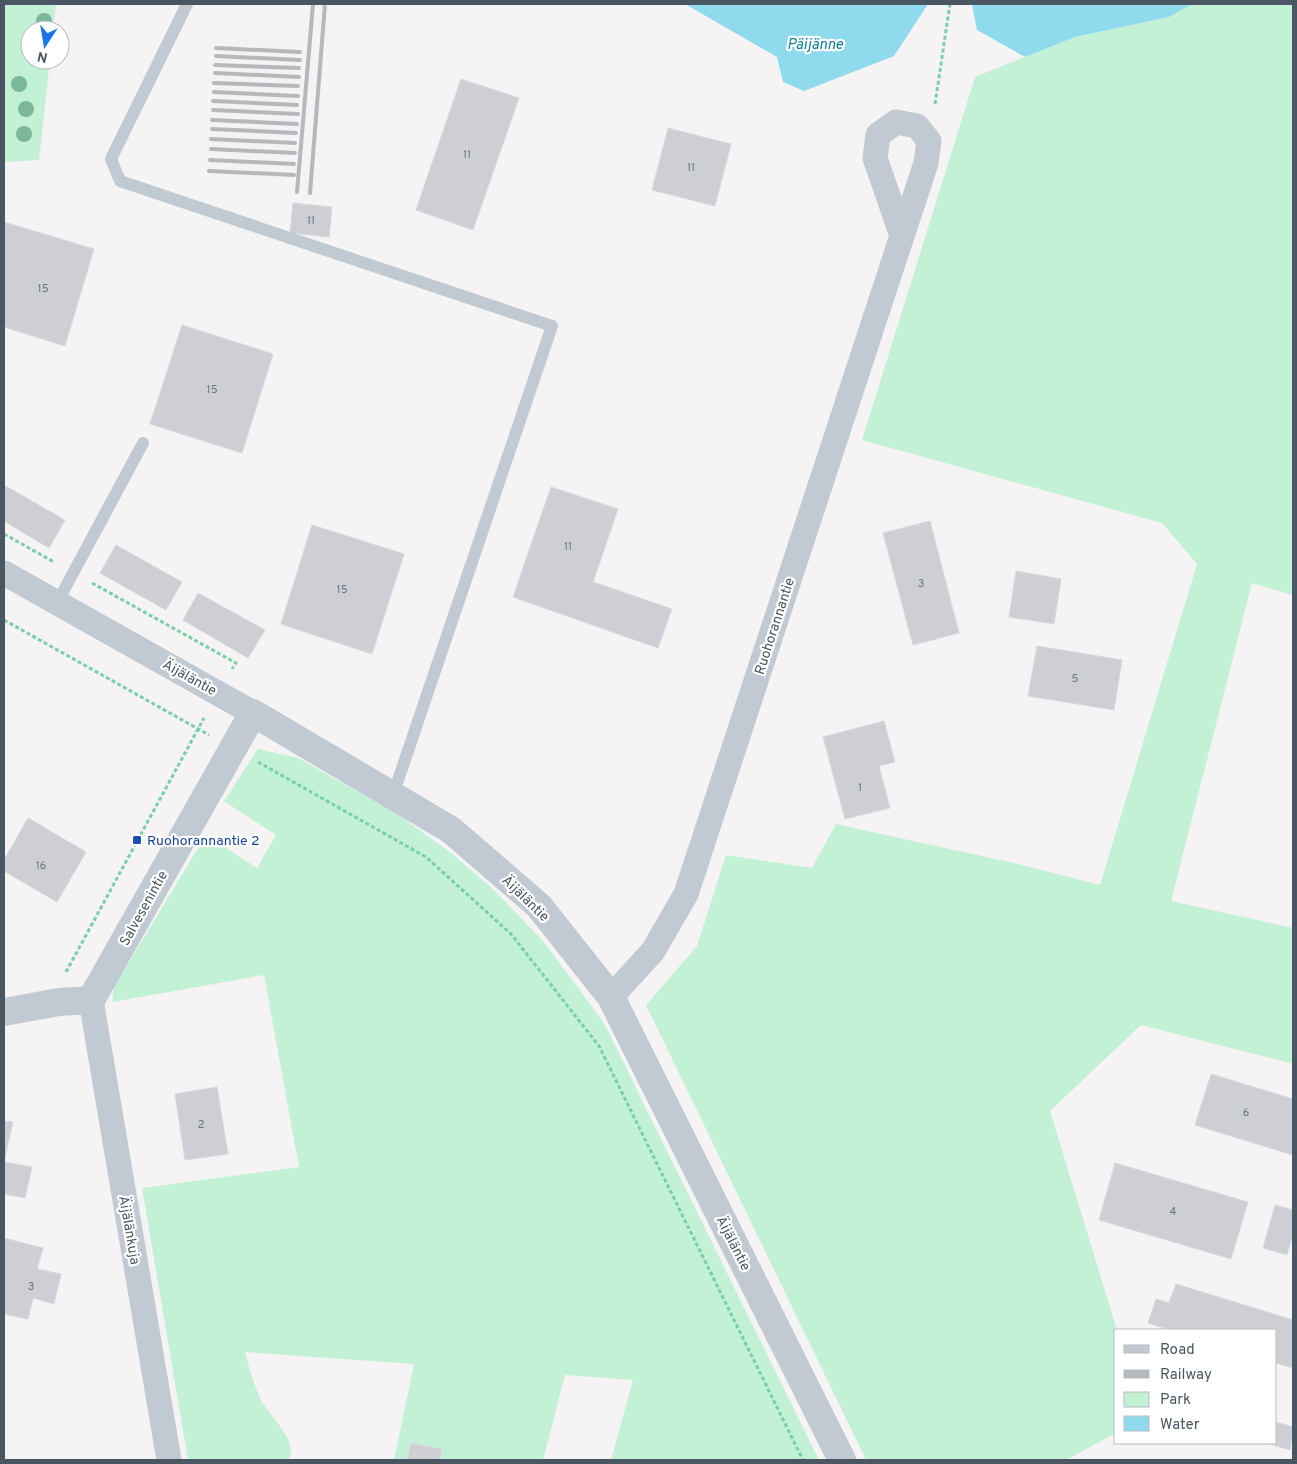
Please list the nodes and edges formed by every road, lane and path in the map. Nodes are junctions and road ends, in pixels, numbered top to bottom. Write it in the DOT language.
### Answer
graph roads {
  1 [pos="187,4"];
  2 [pos="950,4"];
  3 [pos="929,142"];
  4 [pos="902,236"];
  5 [pos="143,443"];
  6 [pos="4,573"];
  7 [pos="57,603"];
  8 [pos="4,620"];
  9 [pos="252,713"];
  10 [pos="198,729"];
  11 [pos="233,748"];
  12 [pos="393,795"];
  13 [pos="62,981"];
  14 [pos="611,998"];
  15 [pos="91,1000"];
  16 [pos="4,1012"];
  17 [pos="169,1460"];
  18 [pos="803,1460"];
  19 [pos="842,1460"];
  1 -- 12 [label="lane"];
  2 -- 3 [label="path"];
  3 -- 4 [label="street, Ruohorannantie"];
  3 -- 4 [label="street"];
  4 -- 14 [label="street, Ruohorannantie"];
  5 -- 7 [label="lane"];
  6 -- 7 [label="street, Äijäläntie"];
  7 -- 9 [label="street, Äijäläntie"];
  8 -- 10 [label="path"];
  9 -- 11 [label="street, Salvesenintie"];
  9 -- 12 [label="street, Äijäläntie"];
  10 -- 11 [label="path"];
  10 -- 13 [label="path"];
  11 -- 15 [label="street, Salvesenintie"];
  11 -- 18 [label="path"];
  12 -- 14 [label="street, Äijäläntie"];
  14 -- 19 [label="street, Äijäläntie"];
  15 -- 16 [label="street"];
  15 -- 17 [label="street, Äijälänkuja"];
}
